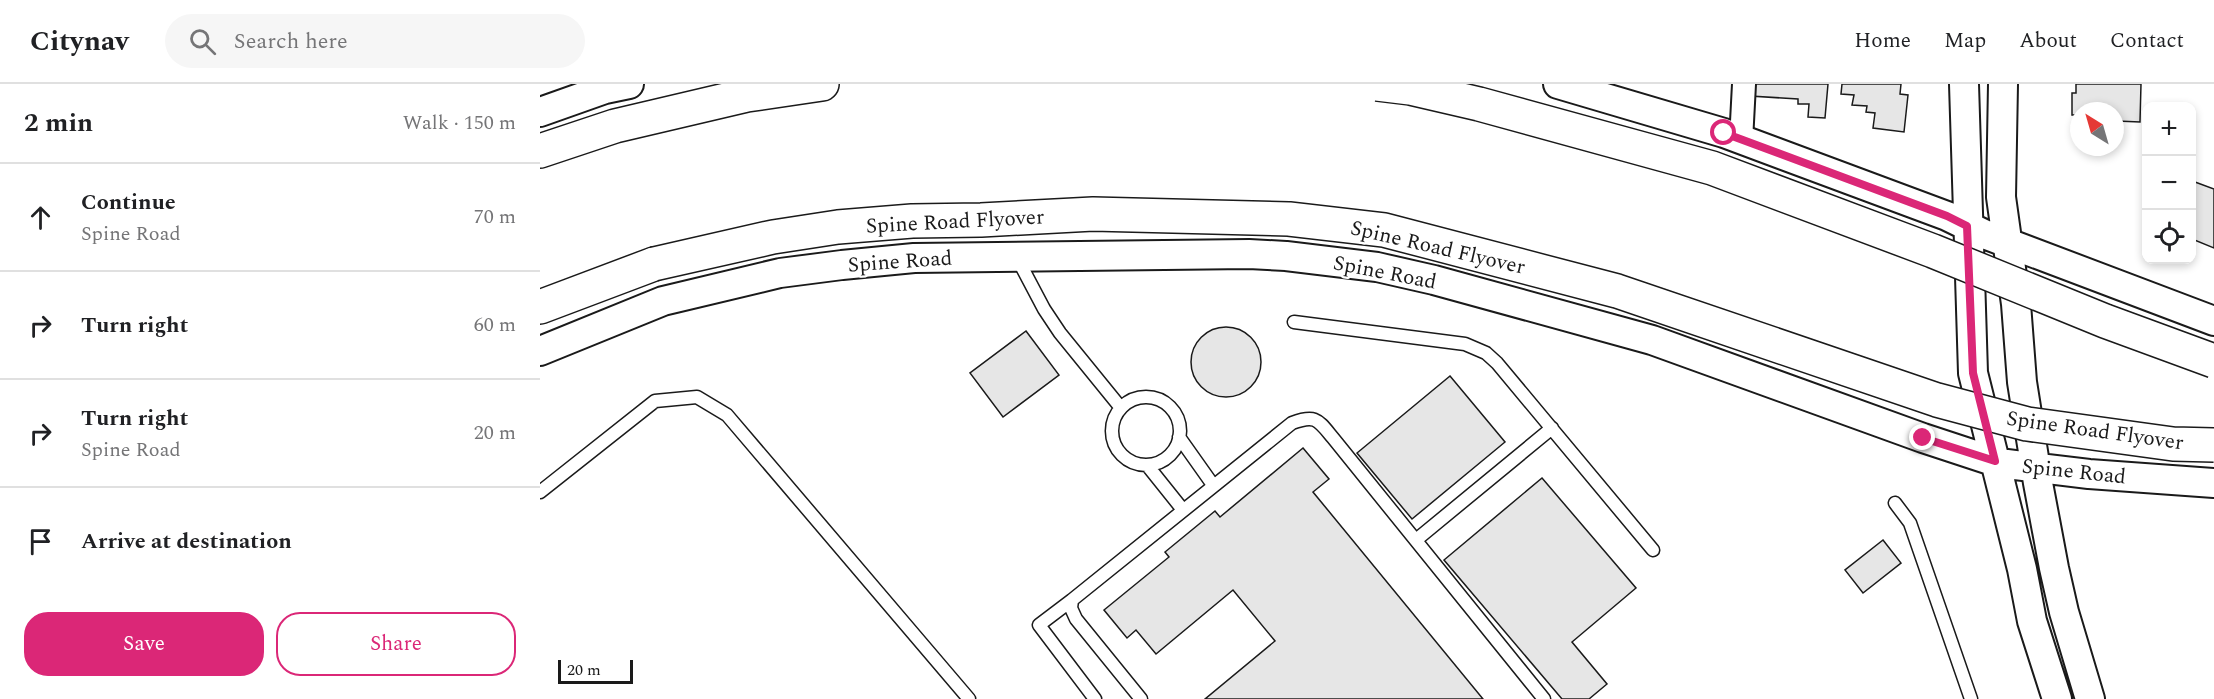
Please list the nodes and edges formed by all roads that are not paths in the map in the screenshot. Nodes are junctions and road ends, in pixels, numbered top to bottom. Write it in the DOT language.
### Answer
graph roads {
  1 [pos="629,84"];
  2 [pos="822,84"];
  3 [pos="1377,84"];
  4 [pos="1558,84"];
  5 [pos="1744,84"];
  6 [pos="1964,84"];
  7 [pos="2003,84"];
  8 [pos="540,112"];
  9 [pos="1742,141"];
  10 [pos="540,152"];
  11 [pos="1967,226"];
  12 [pos="2008,243"];
  13 [pos="1016,256"];
  14 [pos="540,307"];
  15 [pos="2214,321"];
  16 [pos="1294,322"];
  17 [pos="540,351"];
  18 [pos="2214,361"];
  19 [pos="1121,408"];
  20 [pos="1552,428"];
  21 [pos="1179,437"];
  22 [pos="2214,446"];
  23 [pos="1995,461"];
  24 [pos="1147,465"];
  25 [pos="2035,467"];
  26 [pos="2214,483"];
  27 [pos="1213,485"];
  28 [pos="540,492"];
  29 [pos="1895,503"];
  30 [pos="1182,510"];
  31 [pos="1416,540"];
  32 [pos="1653,550"];
  33 [pos="1072,600"];
  34 [pos="1134,697"];
  35 [pos="969,699"];
  36 [pos="1095,699"];
  37 [pos="1544,699"];
  38 [pos="1971,699"];
  39 [pos="2056,699"];
  40 [pos="2090,699"];
  1 -- 8 [label="street"];
  2 -- 10 [label="main road"];
  3 -- 18 [label="main road, bridge"];
  4 -- 9 [label="street"];
  5 -- 9 [label="street"];
  6 -- 11 [label="street"];
  7 -- 12 [label="street"];
  9 -- 11 [label="street"];
  11 -- 12 [label="street"];
  11 -- 23 [label="street"];
  12 -- 15 [label="street"];
  12 -- 25 [label="street"];
  13 -- 17 [label="street, Spine Road"];
  13 -- 19 [label="lane"];
  13 -- 23 [label="street, Spine Road"];
  14 -- 22 [label="main road, Spine Road Flyover, bridge"];
  16 -- 20 [label="lane"];
  19 -- 21 [label="lane"];
  19 -- 24 [label="lane"];
  20 -- 31 [label="lane"];
  20 -- 32 [label="lane"];
  21 -- 24 [label="lane"];
  21 -- 27 [label="lane"];
  23 -- 25 [label="street, Spine Road"];
  23 -- 39 [label="street"];
  24 -- 30 [label="lane"];
  25 -- 26 [label="street, Spine Road"];
  25 -- 40 [label="street"];
  27 -- 30 [label="lane"];
  27 -- 31 [label="lane"];
  28 -- 35 [label="lane"];
  29 -- 38 [label="lane"];
  30 -- 33 [label="lane"];
  31 -- 37 [label="lane"];
  33 -- 34 [label="lane"];
  33 -- 36 [label="lane"];
}
